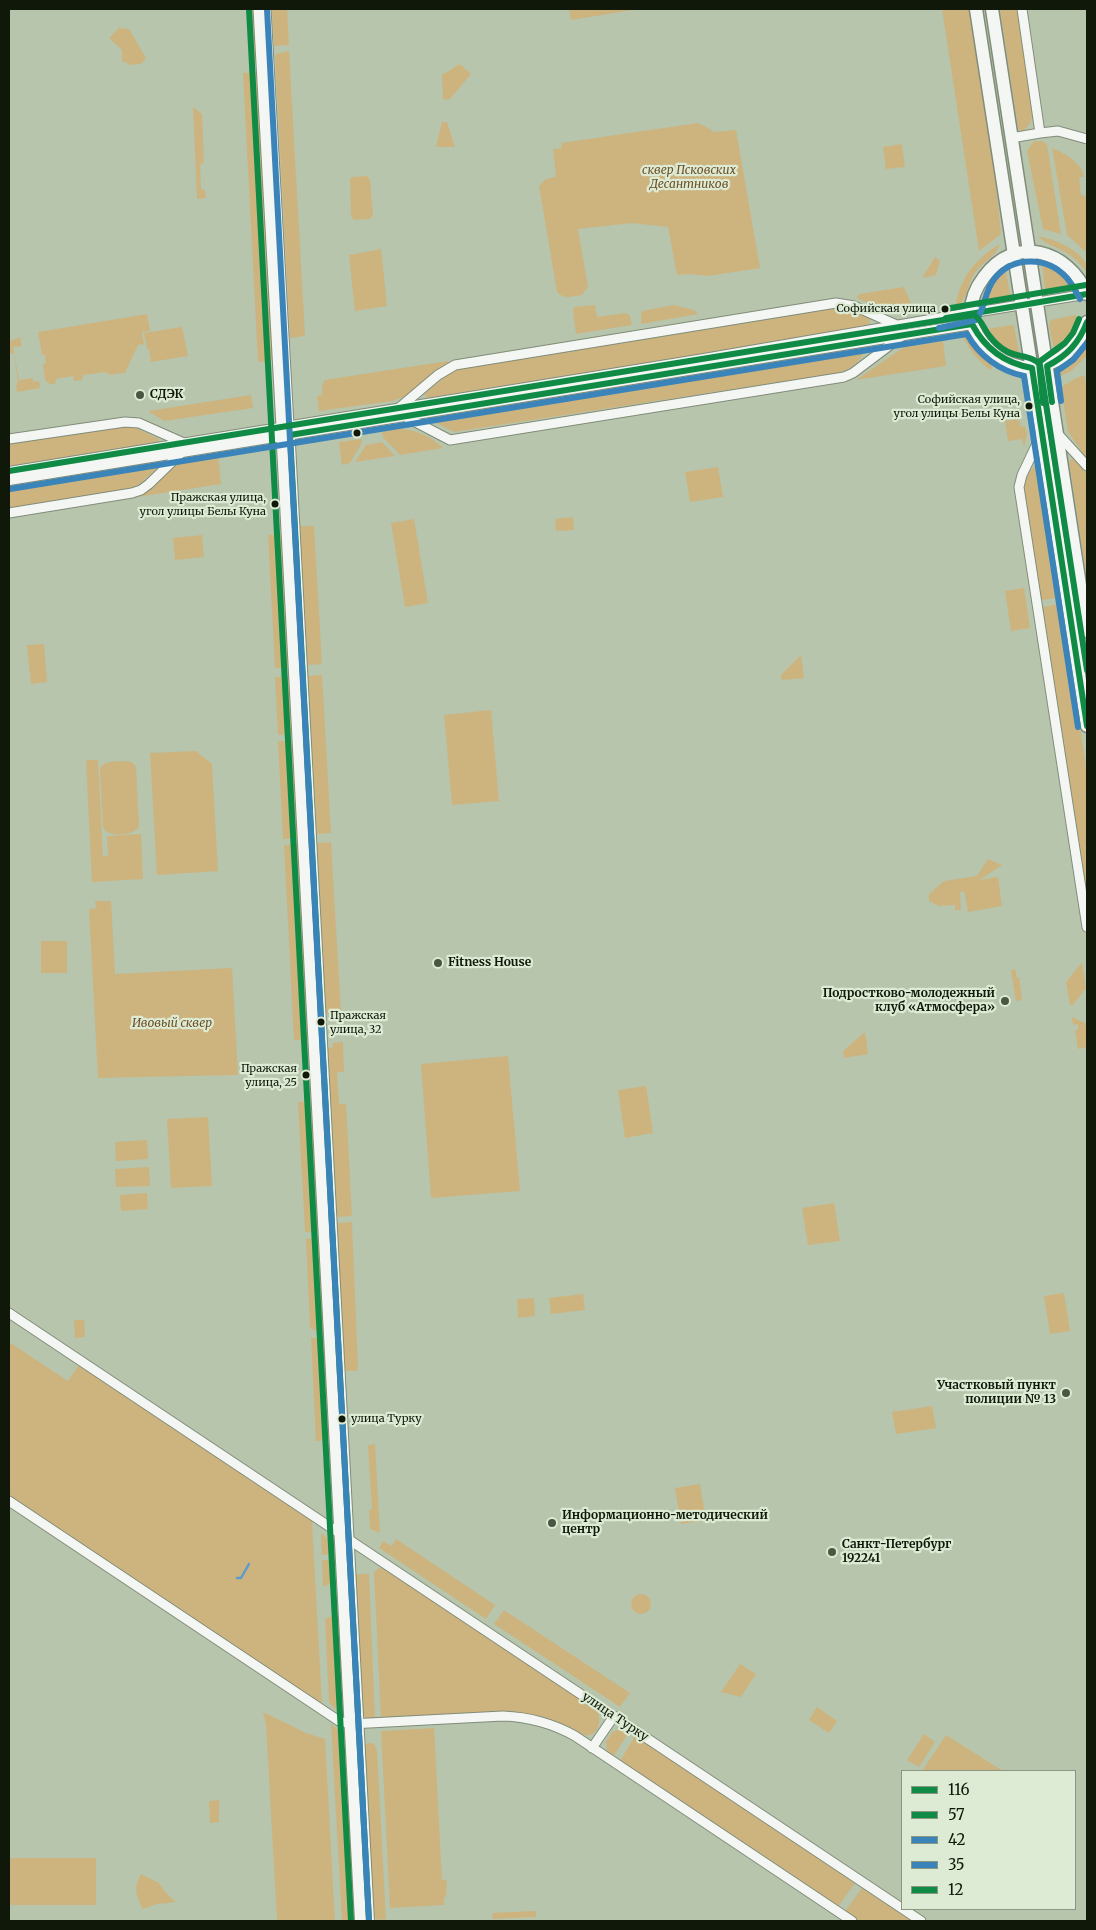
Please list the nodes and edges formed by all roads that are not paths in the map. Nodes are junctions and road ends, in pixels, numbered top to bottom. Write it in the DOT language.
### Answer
graph roads {
  1 [pos="258,9"];
  2 [pos="266,9"];
  3 [pos="976,9"];
  4 [pos="992,9"];
  5 [pos="1022,9"];
  6 [pos="1040,133"];
  7 [pos="1012,138"];
  8 [pos="1087,139"];
  9 [pos="1029,252"];
  10 [pos="1014,254"];
  11 [pos="1087,294"];
  12 [pos="1037,302"];
  13 [pos="1021,305"];
  14 [pos="971,319"];
  15 [pos="1087,322"];
  16 [pos="901,331"];
  17 [pos="1047,366"];
  18 [pos="1032,368"];
  19 [pos="402,412"];
  20 [pos="285,431"];
  21 [pos="1042,432"];
  22 [pos="1057,433"];
  23 [pos="9,438"];
  24 [pos="182,448"];
  25 [pos="1087,466"];
  26 [pos="9,472"];
  27 [pos="9,480"];
  28 [pos="9,514"];
  29 [pos="1087,631"];
  30 [pos="1087,726"];
  31 [pos="1087,928"];
  32 [pos="9,1313"];
  33 [pos="9,1501"];
  34 [pos="344,1537"];
  35 [pos="614,1716"];
  36 [pos="354,1724"];
  37 [pos="592,1748"];
  38 [pos="901,1908"];
  39 [pos="905,1910"];
  40 [pos="360,1921"];
  41 [pos="369,1921"];
  42 [pos="852,1921"];
  43 [pos="921,1921"];
  1 -- 20 [label="street"];
  2 -- 20 [label="street"];
  3 -- 10 [label="main road"];
  4 -- 7 [label="main road"];
  5 -- 6 [label="street"];
  6 -- 7 [label="street"];
  6 -- 8 [label="street"];
  7 -- 9 [label="main road"];
  9 -- 10 [label="main road"];
  9 -- 11 [label="main road"];
  9 -- 12 [label="main road"];
  10 -- 13 [label="main road"];
  10 -- 14 [label="main road"];
  11 -- 12 [label="street"];
  12 -- 13 [label="street"];
  12 -- 17 [label="main road"];
  13 -- 14 [label="street"];
  13 -- 18 [label="main road"];
  14 -- 16 [label="street"];
  14 -- 18 [label="main road"];
  15 -- 17 [label="main road"];
  16 -- 19 [label="street"];
  16 -- 19 [label="street"];
  16 -- 19 [label="street"];
  17 -- 18 [label="main road"];
  17 -- 22 [label="main road"];
  18 -- 21 [label="main road"];
  19 -- 20 [label="street"];
  20 -- 24 [label="street"];
  20 -- 34 [label="street"];
  21 -- 30 [label="main road"];
  21 -- 31 [label="street"];
  22 -- 25 [label="street"];
  22 -- 29 [label="main road"];
  23 -- 24 [label="street"];
  24 -- 26 [label="street"];
  24 -- 27 [label="street"];
  24 -- 28 [label="street"];
  32 -- 34 [label="street, улица Турку"];
  33 -- 36 [label="street"];
  34 -- 35 [label="street, улица Турку"];
  34 -- 36 [label="street"];
  35 -- 37 [label="street"];
  35 -- 38 [label="street, улица Турку"];
  36 -- 37 [label="street"];
  36 -- 40 [label="street"];
  36 -- 41 [label="street"];
  37 -- 42 [label="street"];
  39 -- 43 [label="street, улица Турку"];
}
